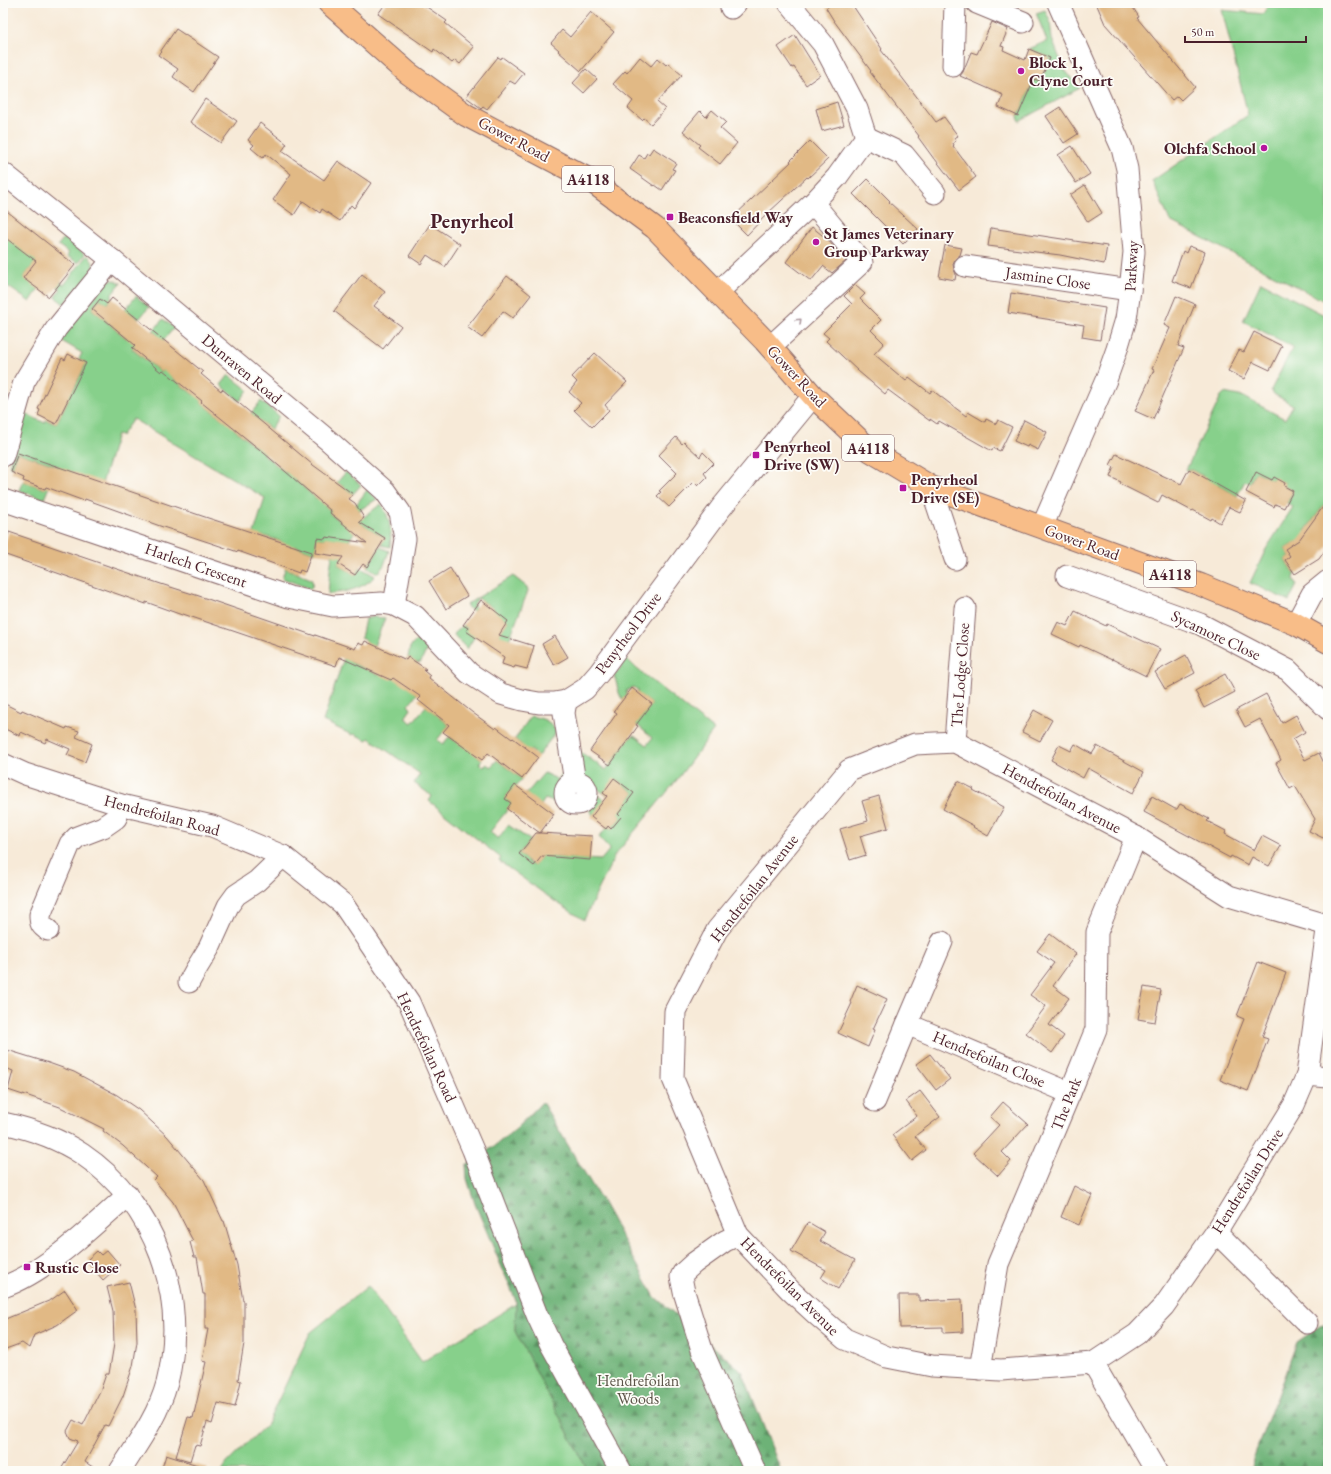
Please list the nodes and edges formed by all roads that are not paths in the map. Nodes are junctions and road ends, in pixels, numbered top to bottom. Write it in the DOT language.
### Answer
graph roads {
  1 [pos="329,3"];
  2 [pos="789,3"];
  3 [pos="955,3"];
  4 [pos="977,3"];
  5 [pos="1058,3"];
  6 [pos="1023,22"];
  7 [pos="953,66"];
  8 [pos="866,137"];
  9 [pos="3,173"];
  10 [pos="934,193"];
  11 [pos="813,203"];
  12 [pos="112,260"];
  13 [pos="965,266"];
  14 [pos="1130,290"];
  15 [pos="718,292"];
  16 [pos="770,347"];
  17 [pos="813,396"];
  18 [pos="3,456"];
  19 [pos="931,487"];
  20 [pos="3,500"];
  21 [pos="1042,528"];
  22 [pos="955,559"];
  23 [pos="1067,576"];
  24 [pos="1328,581"];
  25 [pos="394,605"];
  26 [pos="965,608"];
  27 [pos="1296,624"];
  28 [pos="1328,642"];
  29 [pos="566,701"];
  30 [pos="1328,709"];
  31 [pos="955,742"];
  32 [pos="3,764"];
  33 [pos="575,782"];
  34 [pos="121,805"];
  35 [pos="1136,837"];
  36 [pos="283,856"];
  37 [pos="1328,924"];
  38 [pos="48,930"];
  39 [pos="942,942"];
  40 [pos="189,982"];
  41 [pos="907,1024"];
  42 [pos="1308,1075"];
  43 [pos="1328,1077"];
  44 [pos="1070,1093"];
  45 [pos="875,1101"];
  46 [pos="3,1123"];
  47 [pos="128,1196"];
  48 [pos="1216,1232"];
  49 [pos="738,1235"];
  50 [pos="3,1287"];
  51 [pos="1307,1323"];
  52 [pos="1093,1363"];
  53 [pos="1060,1365"];
  54 [pos="980,1369"];
  55 [pos="120,1471"];
  56 [pos="621,1471"];
  57 [pos="755,1471"];
  58 [pos="1156,1471"];
  1 -- 15 [label="main road, Gower Road / A4118"];
  2 -- 8 [label="street"];
  3 -- 7 [label="street"];
  4 -- 6 [label="street"];
  5 -- 14 [label="street, Parkway"];
  8 -- 10 [label="street"];
  8 -- 11 [label="street"];
  9 -- 12 [label="street, Dunraven Road"];
  11 -- 15 [label="street"];
  16 -- 11 [label="street, one-way"];
  12 -- 18 [label="street"];
  12 -- 25 [label="street, Dunraven Road"];
  13 -- 14 [label="street, Jasmine Close"];
  14 -- 21 [label="street, Parkway"];
  15 -- 16 [label="main road, Gower Road / A4118"];
  16 -- 17 [label="main road, Gower Road / A4118"];
  17 -- 19 [label="main road, Gower Road / A4118"];
  17 -- 29 [label="street, Penyrheol Drive"];
  19 -- 21 [label="main road, Gower Road / A4118"];
  19 -- 22 [label="street"];
  20 -- 25 [label="street, Harlech Crescent"];
  21 -- 27 [label="main road, Gower Road / A4118"];
  23 -- 30 [label="street, Sycamore Close"];
  24 -- 27 [label="street"];
  25 -- 29 [label="street, Penyrheol Drive"];
  26 -- 31 [label="street, The Lodge Close"];
  27 -- 28 [label="main road, Gower Road / A4118"];
  29 -- 33 [label="street"];
  31 -- 35 [label="street, Hendrefoilan Avenue"];
  31 -- 49 [label="street, Hendrefoilan Avenue"];
  32 -- 34 [label="street, Hendrefoilan Road"];
  34 -- 36 [label="street, Hendrefoilan Road"];
  34 -- 38 [label="street"];
  35 -- 37 [label="street, Hendrefoilan Avenue"];
  35 -- 44 [label="street, The Park"];
  36 -- 40 [label="street"];
  36 -- 56 [label="street, Hendrefoilan Road"];
  37 -- 42 [label="street, Hendrefoilan Drive"];
  39 -- 41 [label="street"];
  41 -- 44 [label="street, Hendrefoilan Close"];
  41 -- 45 [label="street"];
  42 -- 43 [label="street"];
  42 -- 48 [label="street, Hendrefoilan Drive"];
  44 -- 54 [label="street, The Park"];
  46 -- 47 [label="street"];
  47 -- 50 [label="street"];
  47 -- 55 [label="street"];
  48 -- 51 [label="street"];
  48 -- 52 [label="street, Hendrefoilan Drive"];
  49 -- 54 [label="street, Hendrefoilan Avenue"];
  49 -- 57 [label="street"];
  52 -- 53 [label="street, Hendrefoilan Drive"];
  52 -- 58 [label="street"];
  53 -- 54 [label="street, Hendrefoilan Avenue"];
}
